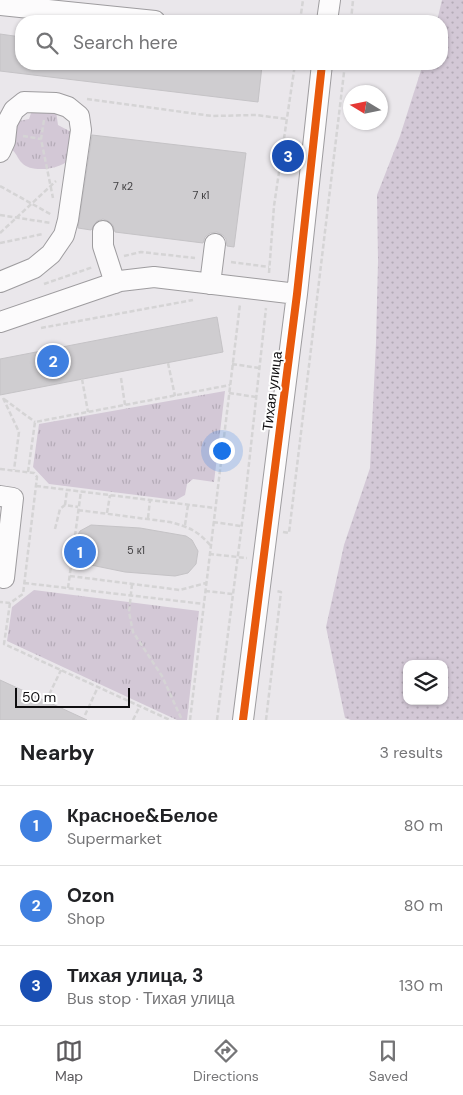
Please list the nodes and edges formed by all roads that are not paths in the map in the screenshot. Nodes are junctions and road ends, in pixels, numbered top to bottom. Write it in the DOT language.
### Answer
graph roads {
  1 [pos="330,0"];
  2 [pos="0,5"];
  3 [pos="97,15"];
  4 [pos="328,15"];
  5 [pos="321,70"];
  6 [pos="0,152"];
  7 [pos="103,231"];
  8 [pos="215,244"];
  9 [pos="0,282"];
  10 [pos="115,283"];
  11 [pos="206,291"];
  12 [pos="296,294"];
  13 [pos="0,322"];
  14 [pos="0,496"];
  15 [pos="4,538"];
  16 [pos="0,577"];
  17 [pos="243,720"];
  1 -- 4 [label="street"];
  2 -- 3 [label="street"];
  5 -- 12 [label="street, Тихая улица"];
  6 -- 9 [label="street"];
  7 -- 10 [label="street"];
  8 -- 11 [label="street"];
  10 -- 11 [label="street"];
  10 -- 13 [label="street"];
  11 -- 12 [label="street"];
  12 -- 17 [label="street, Тихая улица"];
  14 -- 15 [label="street"];
  15 -- 16 [label="street"];
}
